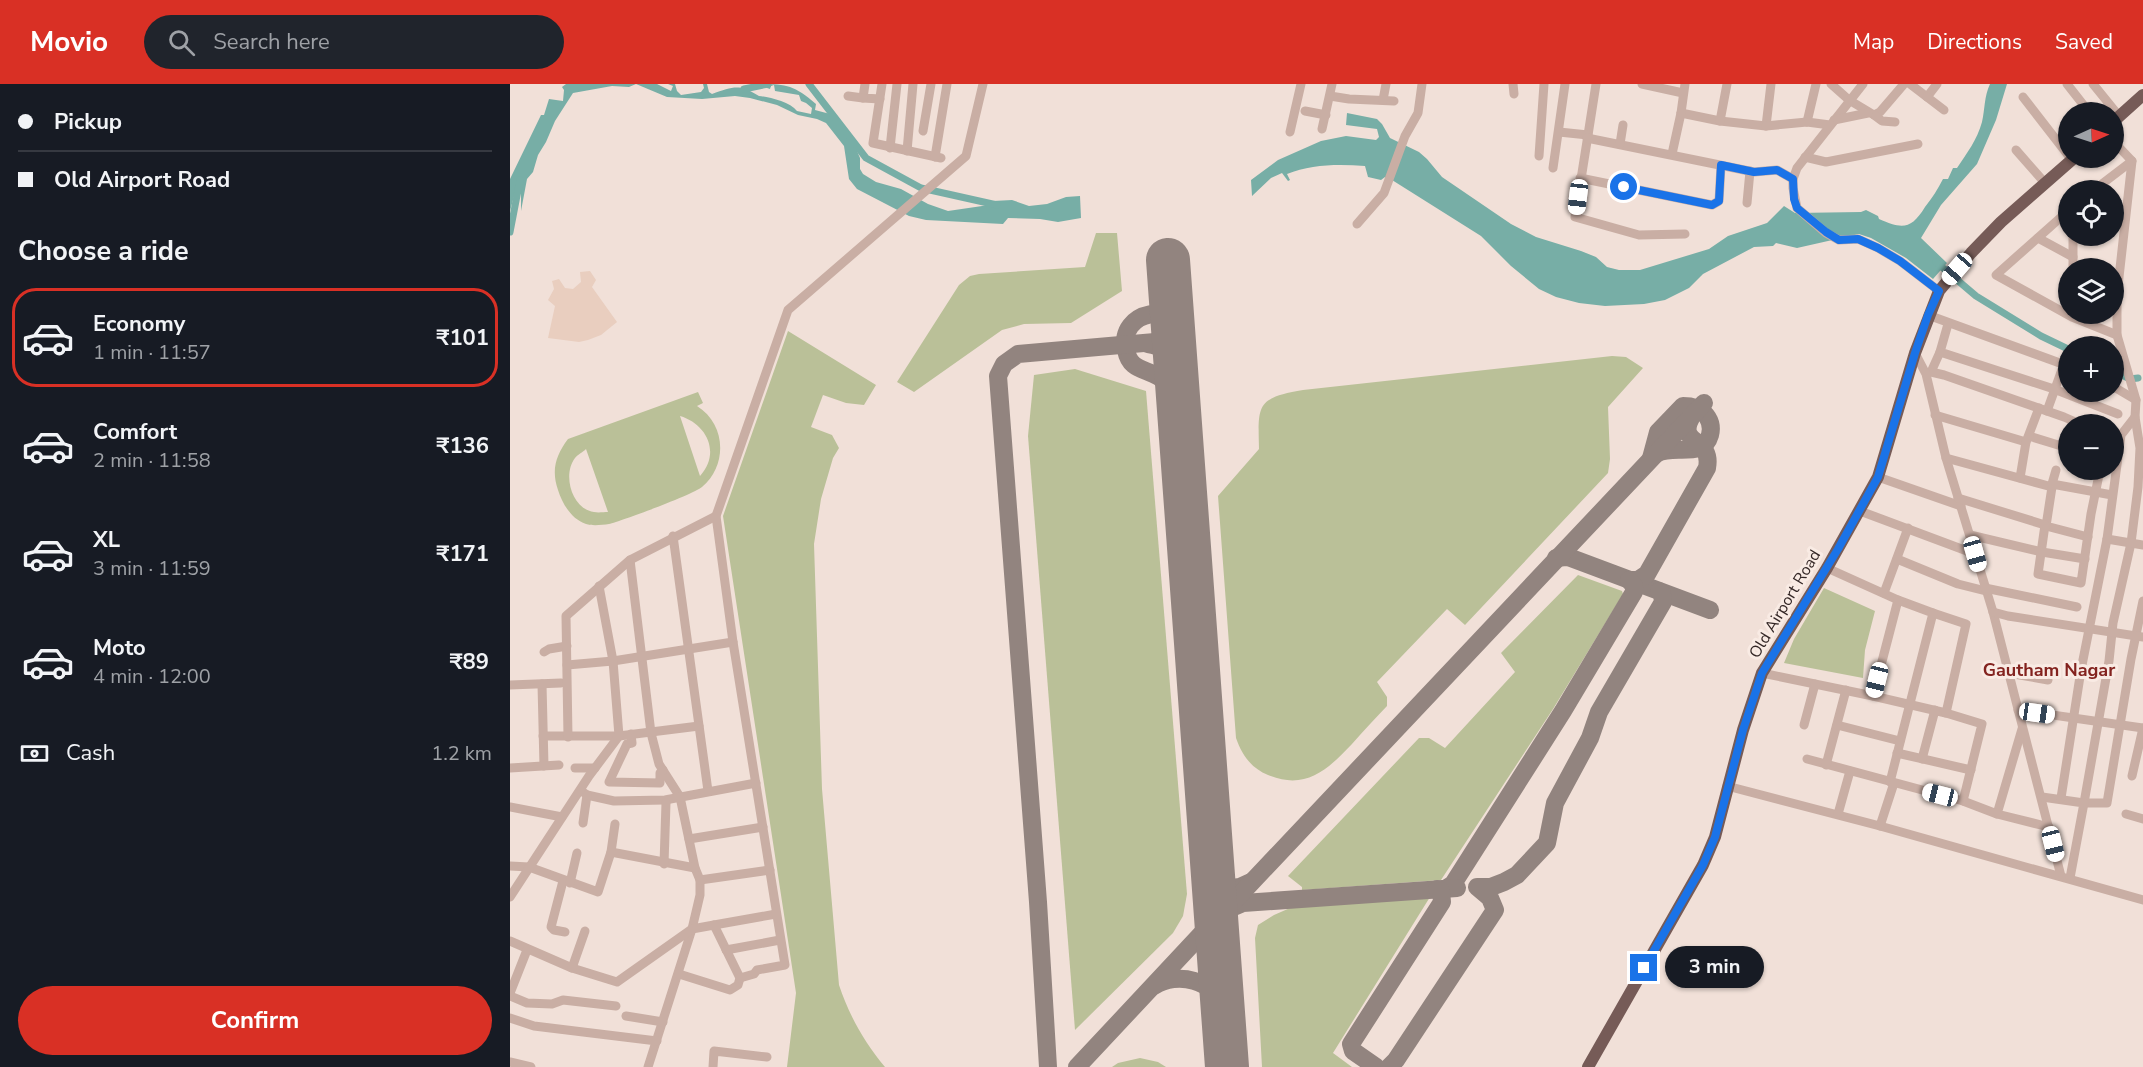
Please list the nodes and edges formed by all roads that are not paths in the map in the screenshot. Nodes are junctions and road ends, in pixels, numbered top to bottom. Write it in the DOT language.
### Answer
graph roads {
  1 [pos="865,84"];
  2 [pos="882,84"];
  3 [pos="897,84"];
  4 [pos="913,84"];
  5 [pos="931,84"];
  6 [pos="947,84"];
  7 [pos="982,84"];
  8 [pos="1301,84"];
  9 [pos="1332,84"];
  10 [pos="1386,84"];
  11 [pos="1422,84"];
  12 [pos="1544,84"];
  13 [pos="1565,84"];
  14 [pos="1596,84"];
  15 [pos="1639,84"];
  16 [pos="1728,84"];
  17 [pos="1771,84"];
  18 [pos="1816,84"];
  19 [pos="1831,84"];
  20 [pos="1863,84"];
  21 [pos="1904,84"];
  22 [pos="1910,84"];
  23 [pos="1937,84"];
  24 [pos="2067,84"];
  25 [pos="2093,84"];
  26 [pos="1684,88"];
  27 [pos="2143,95"];
  28 [pos="848,96"];
  29 [pos="1330,96"];
  30 [pos="1927,97"];
  31 [pos="863,98"];
  32 [pos="2023,98"];
  33 [pos="1383,100"];
  34 [pos="1849,100"];
  35 [pos="880,101"];
  36 [pos="1394,101"];
  37 [pos="2080,102"];
  38 [pos="2105,102"];
  39 [pos="895,104"];
  40 [pos="1944,110"];
  41 [pos="1305,111"];
  42 [pos="2124,111"];
  43 [pos="1681,113"];
  44 [pos="1871,114"];
  45 [pos="1326,116"];
  46 [pos="1720,121"];
  47 [pos="1807,122"];
  48 [pos="1832,122"];
  49 [pos="1894,122"];
  50 [pos="1623,125"];
  51 [pos="1766,126"];
  52 [pos="1322,129"];
  53 [pos="923,131"];
  54 [pos="1290,132"];
  55 [pos="1559,132"];
  56 [pos="1588,137"];
  57 [pos="2058,141"];
  58 [pos="1620,144"];
  59 [pos="1918,144"];
  60 [pos="890,148"];
  61 [pos="2016,150"];
  62 [pos="907,151"];
  63 [pos="2124,153"];
  64 [pos="1672,154"];
  65 [pos="1539,156"];
  66 [pos="1804,157"];
  67 [pos="2132,161"];
  68 [pos="1721,165"];
  69 [pos="1553,168"];
  70 [pos="2060,168"];
  71 [pos="1750,171"];
  72 [pos="1580,178"];
  73 [pos="1793,179"];
  74 [pos="2107,180"];
  75 [pos="2045,183"];
  76 [pos="1747,203"];
  77 [pos="2058,220"];
  78 [pos="1357,224"];
  79 [pos="1685,234"];
  80 [pos="2038,238"];
  81 [pos="2073,246"];
  82 [pos="2073,257"];
  83 [pos="1941,288"];
  84 [pos="2058,308"];
  85 [pos="1928,315"];
  86 [pos="1948,324"];
  87 [pos="2092,324"];
  88 [pos="2117,335"];
  89 [pos="1940,352"];
  90 [pos="1915,353"];
  91 [pos="2058,362"];
  92 [pos="1929,373"];
  93 [pos="2058,381"];
  94 [pos="2054,389"];
  95 [pos="2124,392"];
  96 [pos="2136,397"];
  97 [pos="2043,410"];
  98 [pos="2118,414"];
  99 [pos="1935,415"];
  100 [pos="2058,416"];
  101 [pos="2135,417"];
  102 [pos="2028,439"];
  103 [pos="2058,446"];
  104 [pos="1946,458"];
  105 [pos="2056,470"];
  106 [pos="1878,477"];
  107 [pos="2020,478"];
  108 [pos="2098,480"];
  109 [pos="2052,485"];
  110 [pos="2096,492"];
  111 [pos="2112,495"];
  112 [pos="1959,502"];
  113 [pos="1860,511"];
  114 [pos="716,516"];
  115 [pos="2045,525"];
  116 [pos="1908,528"];
  117 [pos="1970,535"];
  118 [pos="673,536"];
  119 [pos="2088,537"];
  120 [pos="2107,539"];
  121 [pos="2131,543"];
  122 [pos="2143,545"];
  123 [pos="2042,552"];
  124 [pos="1975,554"];
  125 [pos="2085,559"];
  126 [pos="630,560"];
  127 [pos="1897,560"];
  128 [pos="1827,568"];
  129 [pos="599,586"];
  130 [pos="1986,589"];
  131 [pos="1884,593"];
  132 [pos="1898,600"];
  133 [pos="2143,601"];
  134 [pos="2077,607"];
  135 [pos="1993,612"];
  136 [pos="1933,613"];
  137 [pos="2090,630"];
  138 [pos="2113,631"];
  139 [pos="2140,636"];
  140 [pos="733,642"];
  141 [pos="567,646"];
  142 [pos="688,648"];
  143 [pos="544,652"];
  144 [pos="643,656"];
  145 [pos="613,661"];
  146 [pos="567,665"];
  147 [pos="1762,673"];
  148 [pos="2008,674"];
  149 [pos="2049,680"];
  150 [pos="561,683"];
  151 [pos="542,684"];
  152 [pos="1815,684"];
  153 [pos="510,685"];
  154 [pos="1846,690"];
  155 [pos="1873,696"];
  156 [pos="1909,703"];
  157 [pos="1935,710"];
  158 [pos="2018,710"];
  159 [pos="1946,713"];
  160 [pos="2074,719"];
  161 [pos="2097,722"];
  162 [pos="1804,725"];
  163 [pos="1837,725"];
  164 [pos="2120,725"];
  165 [pos="699,726"];
  166 [pos="2022,726"];
  167 [pos="2143,728"];
  168 [pos="651,733"];
  169 [pos="631,734"];
  170 [pos="543,736"];
  171 [pos="619,736"];
  172 [pos="568,737"];
  173 [pos="1900,741"];
  174 [pos="1897,753"];
  175 [pos="1807,759"];
  176 [pos="1922,759"];
  177 [pos="559,765"];
  178 [pos="1826,765"];
  179 [pos="543,766"];
  180 [pos="510,768"];
  181 [pos="575,768"];
  182 [pos="595,768"];
  183 [pos="663,770"];
  184 [pos="1971,770"];
  185 [pos="1850,771"];
  186 [pos="2132,776"];
  187 [pos="756,783"];
  188 [pos="1892,783"];
  189 [pos="1727,786"];
  190 [pos="708,791"];
  191 [pos="584,792"];
  192 [pos="2042,797"];
  193 [pos="680,798"];
  194 [pos="2061,798"];
  195 [pos="1963,801"];
  196 [pos="666,803"];
  197 [pos="2084,803"];
  198 [pos="510,807"];
  199 [pos="1838,814"];
  200 [pos="1997,814"];
  201 [pos="2126,814"];
  202 [pos="562,817"];
  203 [pos="2143,819"];
  204 [pos="583,823"];
  205 [pos="615,824"];
  206 [pos="763,826"];
  207 [pos="1880,826"];
  208 [pos="2049,827"];
  209 [pos="689,839"];
  210 [pos="611,852"];
  211 [pos="577,853"];
  212 [pos="664,864"];
  213 [pos="510,866"];
  214 [pos="529,867"];
  215 [pos="695,868"];
  216 [pos="770,870"];
  217 [pos="2065,877"];
  218 [pos="700,880"];
  219 [pos="567,882"];
  220 [pos="510,897"];
  221 [pos="2143,900"];
  222 [pos="776,914"];
  223 [pos="714,924"];
  224 [pos="692,928"];
  225 [pos="585,931"];
  226 [pos="565,932"];
  227 [pos="780,940"];
  228 [pos="510,941"];
  229 [pos="527,950"];
  230 [pos="726,950"];
  231 [pos="572,968"];
  232 [pos="679,974"];
  233 [pos="740,978"];
  234 [pos="510,994"];
  235 [pos="616,1006"];
  236 [pos="626,1016"];
  237 [pos="510,1018"];
  238 [pos="663,1022"];
  239 [pos="657,1041"];
  240 [pos="767,1057"];
  241 [pos="510,1062"];
  242 [pos="531,1067"];
  243 [pos="648,1067"];
  244 [pos="713,1067"];
  245 [pos="1588,1067"];
  1 -- 31 [label="street"];
  2 -- 35 [label="street"];
  3 -- 39 [label="street"];
  4 -- 62 [label="street"];
  5 -- 53 [label="street"];
  6 -- 62 [label="street"];
  7 -- 114 [label="street"];
  8 -- 54 [label="street"];
  9 -- 29 [label="street"];
  10 -- 33 [label="street"];
  11 -- 78 [label="street"];
  12 -- 65 [label="street"];
  13 -- 55 [label="street"];
  14 -- 56 [label="street"];
  15 -- 26 [label="street"];
  16 -- 46 [label="street"];
  17 -- 51 [label="street"];
  18 -- 47 [label="street"];
  19 -- 34 [label="street"];
  20 -- 34 [label="street"];
  21 -- 44 [label="street"];
  22 -- 30 [label="street"];
  23 -- 30 [label="street"];
  24 -- 37 [label="street"];
  25 -- 38 [label="street"];
  26 -- 43 [label="street"];
  27 -- 42 [label="main road"];
  28 -- 31 [label="street"];
  29 -- 33 [label="street"];
  29 -- 45 [label="street"];
  30 -- 40 [label="street"];
  31 -- 35 [label="street"];
  32 -- 57 [label="street"];
  33 -- 36 [label="street"];
  34 -- 44 [label="street"];
  34 -- 48 [label="street"];
  35 -- 39 [label="street"];
  35 -- 60 [label="street"];
  39 -- 60 [label="street"];
  41 -- 45 [label="street"];
  43 -- 46 [label="street"];
  43 -- 64 [label="street"];
  44 -- 48 [label="street"];
  44 -- 49 [label="street"];
  45 -- 52 [label="street"];
  46 -- 51 [label="street"];
  47 -- 48 [label="street"];
  47 -- 51 [label="street"];
  48 -- 66 [label="street"];
  50 -- 58 [label="street"];
  55 -- 56 [label="street"];
  55 -- 69 [label="street"];
  56 -- 58 [label="street"];
  56 -- 72 [label="street"];
  58 -- 64 [label="street"];
  59 -- 66 [label="street"];
  60 -- 62 [label="street"];
  61 -- 75 [label="street"];
  63 -- 67 [label="street"];
  64 -- 68 [label="street"];
  66 -- 73 [label="street"];
  67 -- 74 [label="street"];
  67 -- 88 [label="street"];
  68 -- 71 [label="street"];
  68 -- 72 [label="street"];
  70 -- 75 [label="main road, Old Airport Road"];
  71 -- 73 [label="street"];
  71 -- 76 [label="street"];
  72 -- 79 [label="street"];
  73 -- 83 [label="street"];
  75 -- 83 [label="main road, Old Airport Road"];
  77 -- 80 [label="street"];
  80 -- 82 [label="street"];
  80 -- 84 [label="street"];
  81 -- 82 [label="street"];
  83 -- 85 [label="main road, Old Airport Road"];
  85 -- 86 [label="street"];
  85 -- 90 [label="main road, Old Airport Road"];
  86 -- 89 [label="street"];
  86 -- 91 [label="street"];
  87 -- 88 [label="street"];
  88 -- 96 [label="street"];
  89 -- 92 [label="street"];
  89 -- 94 [label="street"];
  90 -- 92 [label="street"];
  90 -- 106 [label="main road, Old Airport Road"];
  92 -- 97 [label="street"];
  92 -- 99 [label="street"];
  93 -- 94 [label="street"];
  94 -- 97 [label="street"];
  94 -- 98 [label="street"];
  95 -- 96 [label="street"];
  96 -- 101 [label="street"];
  97 -- 100 [label="street"];
  97 -- 102 [label="street"];
  99 -- 102 [label="street"];
  99 -- 104 [label="street"];
  101 -- 111 [label="street"];
  101 -- 121 [label="street"];
  102 -- 103 [label="street"];
  102 -- 107 [label="street"];
  104 -- 107 [label="street"];
  104 -- 112 [label="street"];
  105 -- 109 [label="street"];
  106 -- 112 [label="street"];
  106 -- 113 [label="main road, Old Airport Road"];
  107 -- 109 [label="street"];
  108 -- 110 [label="street"];
  109 -- 110 [label="street"];
  109 -- 115 [label="street"];
  110 -- 111 [label="street"];
  110 -- 119 [label="street"];
  111 -- 120 [label="street"];
  112 -- 115 [label="street"];
  112 -- 117 [label="street"];
  113 -- 116 [label="street"];
  113 -- 128 [label="main road, Old Airport Road"];
  114 -- 118 [label="street"];
  114 -- 140 [label="street"];
  115 -- 119 [label="street"];
  115 -- 123 [label="street"];
  116 -- 124 [label="street"];
  116 -- 127 [label="street"];
  117 -- 123 [label="street"];
  117 -- 124 [label="street"];
  118 -- 126 [label="street"];
  118 -- 142 [label="street"];
  119 -- 125 [label="street"];
  120 -- 121 [label="street"];
  120 -- 137 [label="street"];
  121 -- 122 [label="street"];
  121 -- 138 [label="street"];
  123 -- 125 [label="street"];
  123 -- 125 [label="street"];
  124 -- 130 [label="street"];
  126 -- 129 [label="street"];
  126 -- 144 [label="street"];
  127 -- 130 [label="street"];
  127 -- 131 [label="street"];
  128 -- 131 [label="street"];
  128 -- 147 [label="main road, Old Airport Road"];
  129 -- 141 [label="street"];
  129 -- 145 [label="street"];
  130 -- 134 [label="street"];
  130 -- 135 [label="street"];
  131 -- 132 [label="street"];
  132 -- 136 [label="street"];
  132 -- 155 [label="street"];
  133 -- 139 [label="street"];
  135 -- 137 [label="street"];
  135 -- 148 [label="street"];
  136 -- 156 [label="street"];
  136 -- 159 [label="street"];
  137 -- 138 [label="street"];
  137 -- 160 [label="street"];
  138 -- 139 [label="street"];
  138 -- 161 [label="street"];
  139 -- 164 [label="street"];
  140 -- 142 [label="street"];
  140 -- 187 [label="street"];
  141 -- 143 [label="street"];
  141 -- 146 [label="street"];
  142 -- 144 [label="street"];
  142 -- 165 [label="street"];
  144 -- 145 [label="street"];
  144 -- 168 [label="street"];
  145 -- 146 [label="street"];
  145 -- 171 [label="street"];
  146 -- 172 [label="street"];
  147 -- 152 [label="street"];
  147 -- 189 [label="main road, Old Airport Road"];
  148 -- 149 [label="street"];
  148 -- 158 [label="street"];
  150 -- 151 [label="street"];
  151 -- 153 [label="street"];
  151 -- 170 [label="street"];
  152 -- 154 [label="street"];
  152 -- 162 [label="street"];
  154 -- 155 [label="street"];
  154 -- 163 [label="street"];
  155 -- 156 [label="street"];
  156 -- 157 [label="street"];
  156 -- 173 [label="street"];
  157 -- 159 [label="street"];
  157 -- 176 [label="street"];
  158 -- 160 [label="street"];
  158 -- 166 [label="street"];
  159 -- 184 [label="street"];
  160 -- 161 [label="street"];
  160 -- 194 [label="street"];
  161 -- 164 [label="street"];
  161 -- 197 [label="street"];
  163 -- 173 [label="street"];
  163 -- 178 [label="street"];
  164 -- 167 [label="street"];
  164 -- 197 [label="street"];
  165 -- 168 [label="street"];
  165 -- 190 [label="street"];
  166 -- 192 [label="street"];
  166 -- 200 [label="street"];
  167 -- 186 [label="street"];
  168 -- 169 [label="street"];
  168 -- 183 [label="street"];
  169 -- 171 [label="street"];
  169 -- 183 [label="street"];
  170 -- 172 [label="street"];
  170 -- 179 [label="street"];
  171 -- 172 [label="street"];
  171 -- 182 [label="street"];
  173 -- 174 [label="street"];
  174 -- 176 [label="street"];
  174 -- 188 [label="street"];
  175 -- 178 [label="street"];
  176 -- 184 [label="street"];
  177 -- 179 [label="street"];
  178 -- 185 [label="street"];
  179 -- 180 [label="street"];
  181 -- 182 [label="street"];
  182 -- 191 [label="street"];
  183 -- 193 [label="street"];
  184 -- 195 [label="street"];
  185 -- 188 [label="street"];
  185 -- 199 [label="street"];
  187 -- 190 [label="street"];
  187 -- 206 [label="street"];
  188 -- 195 [label="street"];
  188 -- 207 [label="street"];
  189 -- 199 [label="street"];
  189 -- 245 [label="main road, Old Airport Road"];
  190 -- 193 [label="street"];
  191 -- 193 [label="street"];
  191 -- 202 [label="street"];
  191 -- 204 [label="street"];
  192 -- 194 [label="street"];
  192 -- 208 [label="street"];
  193 -- 209 [label="street"];
  194 -- 197 [label="street"];
  195 -- 200 [label="street"];
  196 -- 212 [label="street"];
  197 -- 217 [label="street"];
  198 -- 202 [label="street"];
  199 -- 207 [label="street"];
  200 -- 208 [label="street"];
  201 -- 203 [label="street"];
  202 -- 214 [label="street"];
  205 -- 210 [label="street"];
  206 -- 209 [label="street"];
  206 -- 216 [label="street"];
  207 -- 217 [label="street"];
  208 -- 217 [label="street"];
  209 -- 215 [label="street"];
  210 -- 212 [label="street"];
  210 -- 219 [label="street"];
  211 -- 219 [label="street"];
  212 -- 215 [label="street"];
  213 -- 214 [label="street"];
  214 -- 219 [label="street"];
  214 -- 220 [label="street"];
  215 -- 218 [label="street"];
  216 -- 218 [label="street"];
  216 -- 222 [label="street"];
  217 -- 221 [label="street"];
  218 -- 224 [label="street"];
  219 -- 226 [label="street"];
  222 -- 223 [label="street"];
  222 -- 227 [label="street"];
  223 -- 224 [label="street"];
  223 -- 230 [label="street"];
  224 -- 231 [label="street"];
  224 -- 232 [label="street"];
  225 -- 231 [label="street"];
  227 -- 230 [label="street"];
  227 -- 233 [label="street"];
  228 -- 229 [label="street"];
  229 -- 231 [label="street"];
  229 -- 234 [label="street"];
  230 -- 233 [label="street"];
  232 -- 233 [label="street"];
  232 -- 238 [label="street"];
  234 -- 235 [label="street"];
  236 -- 238 [label="street"];
  237 -- 239 [label="street"];
  238 -- 239 [label="street"];
  239 -- 243 [label="street"];
  240 -- 244 [label="street"];
  241 -- 242 [label="street"];
}
